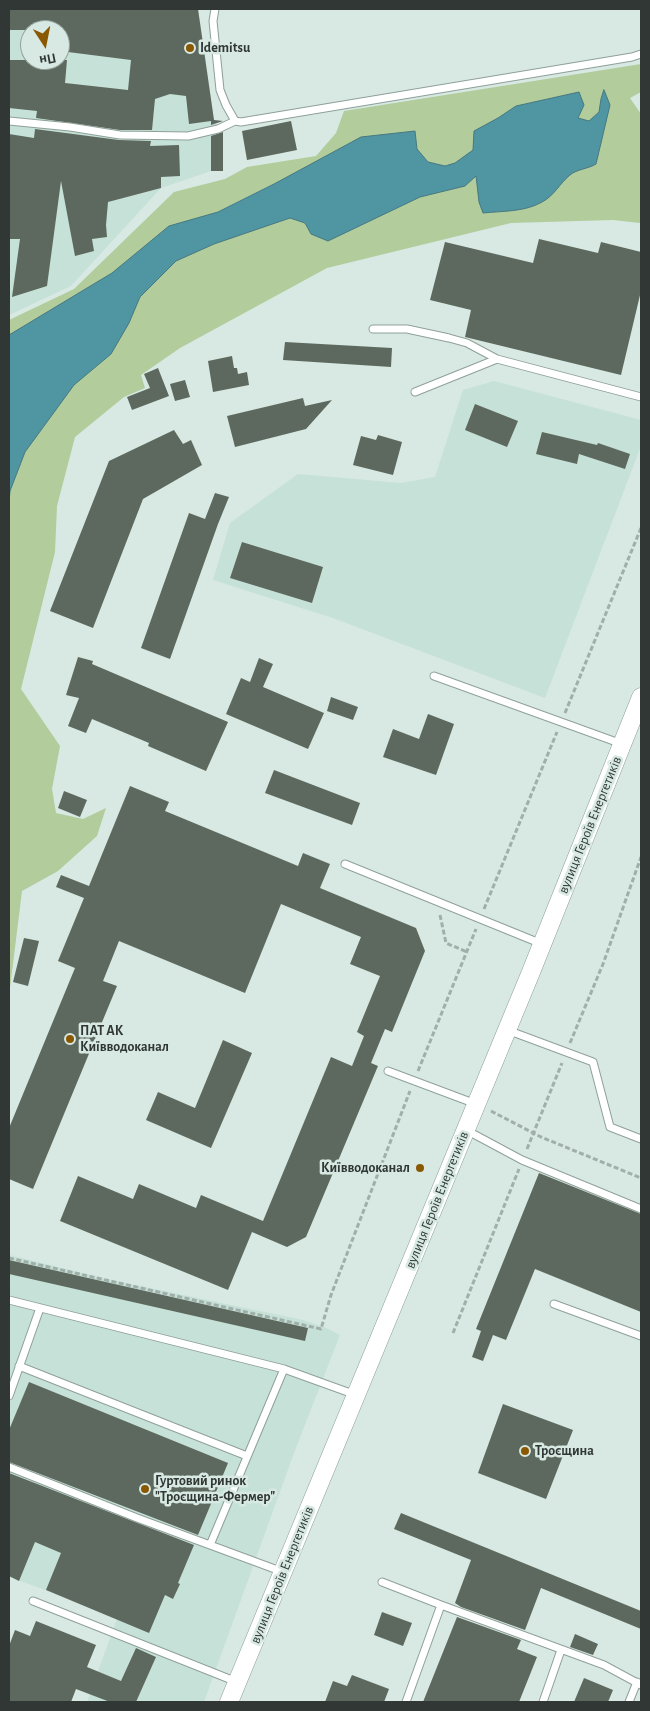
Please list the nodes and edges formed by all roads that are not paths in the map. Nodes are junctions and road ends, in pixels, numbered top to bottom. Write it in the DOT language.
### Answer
graph roads {
  1 [pos="215,9"];
  2 [pos="641,54"];
  3 [pos="9,121"];
  4 [pos="236,121"];
  5 [pos="373,329"];
  6 [pos="497,359"];
  7 [pos="415,392"];
  8 [pos="641,397"];
  9 [pos="434,676"];
  10 [pos="641,698"];
  11 [pos="622,744"];
  12 [pos="344,864"];
  13 [pos="542,944"];
  14 [pos="507,1030"];
  15 [pos="388,1071"];
  16 [pos="476,1104"];
  17 [pos="466,1130"];
  18 [pos="641,1139"];
  19 [pos="641,1209"];
  20 [pos="9,1300"];
  21 [pos="554,1304"];
  22 [pos="40,1308"];
  23 [pos="641,1336"];
  24 [pos="19,1366"];
  25 [pos="284,1369"];
  26 [pos="356,1395"];
  27 [pos="9,1396"];
  28 [pos="247,1456"];
  29 [pos="9,1467"];
  30 [pos="210,1545"];
  31 [pos="283,1572"];
  32 [pos="382,1582"];
  33 [pos="34,1601"];
  34 [pos="441,1605"];
  35 [pos="561,1650"];
  36 [pos="237,1683"];
  37 [pos="639,1683"];
  38 [pos="229,1702"];
  39 [pos="406,1702"];
  40 [pos="543,1702"];
  41 [pos="629,1702"];
  1 -- 4 [label="lane"];
  2 -- 4 [label="lane"];
  3 -- 4 [label="lane"];
  5 -- 6 [label="lane"];
  6 -- 7 [label="lane"];
  6 -- 8 [label="lane"];
  9 -- 11 [label="lane"];
  10 -- 11 [label="street, вулиця Героїв Енергетиків"];
  11 -- 13 [label="street, вулиця Героїв Енергетиків"];
  12 -- 13 [label="lane"];
  13 -- 14 [label="street, вулиця Героїв Енергетиків"];
  14 -- 16 [label="street, вулиця Героїв Енергетиків"];
  14 -- 18 [label="lane"];
  15 -- 16 [label="lane"];
  16 -- 17 [label="street, вулиця Героїв Енергетиків"];
  17 -- 19 [label="lane"];
  17 -- 26 [label="street, вулиця Героїв Енергетиків"];
  20 -- 22 [label="lane"];
  21 -- 23 [label="lane"];
  22 -- 24 [label="lane"];
  22 -- 25 [label="lane"];
  24 -- 27 [label="lane"];
  24 -- 28 [label="lane"];
  25 -- 26 [label="lane"];
  25 -- 28 [label="lane"];
  26 -- 31 [label="street, вулиця Героїв Енергетиків"];
  28 -- 30 [label="lane"];
  29 -- 30 [label="lane"];
  30 -- 31 [label="lane"];
  31 -- 36 [label="street, вулиця Героїв Енергетиків"];
  32 -- 34 [label="lane"];
  33 -- 36 [label="lane"];
  34 -- 35 [label="lane"];
  34 -- 39 [label="lane"];
  35 -- 37 [label="lane"];
  35 -- 40 [label="lane"];
  36 -- 38 [label="street, вулиця Героїв Енергетиків"];
  37 -- 41 [label="lane"];
}
